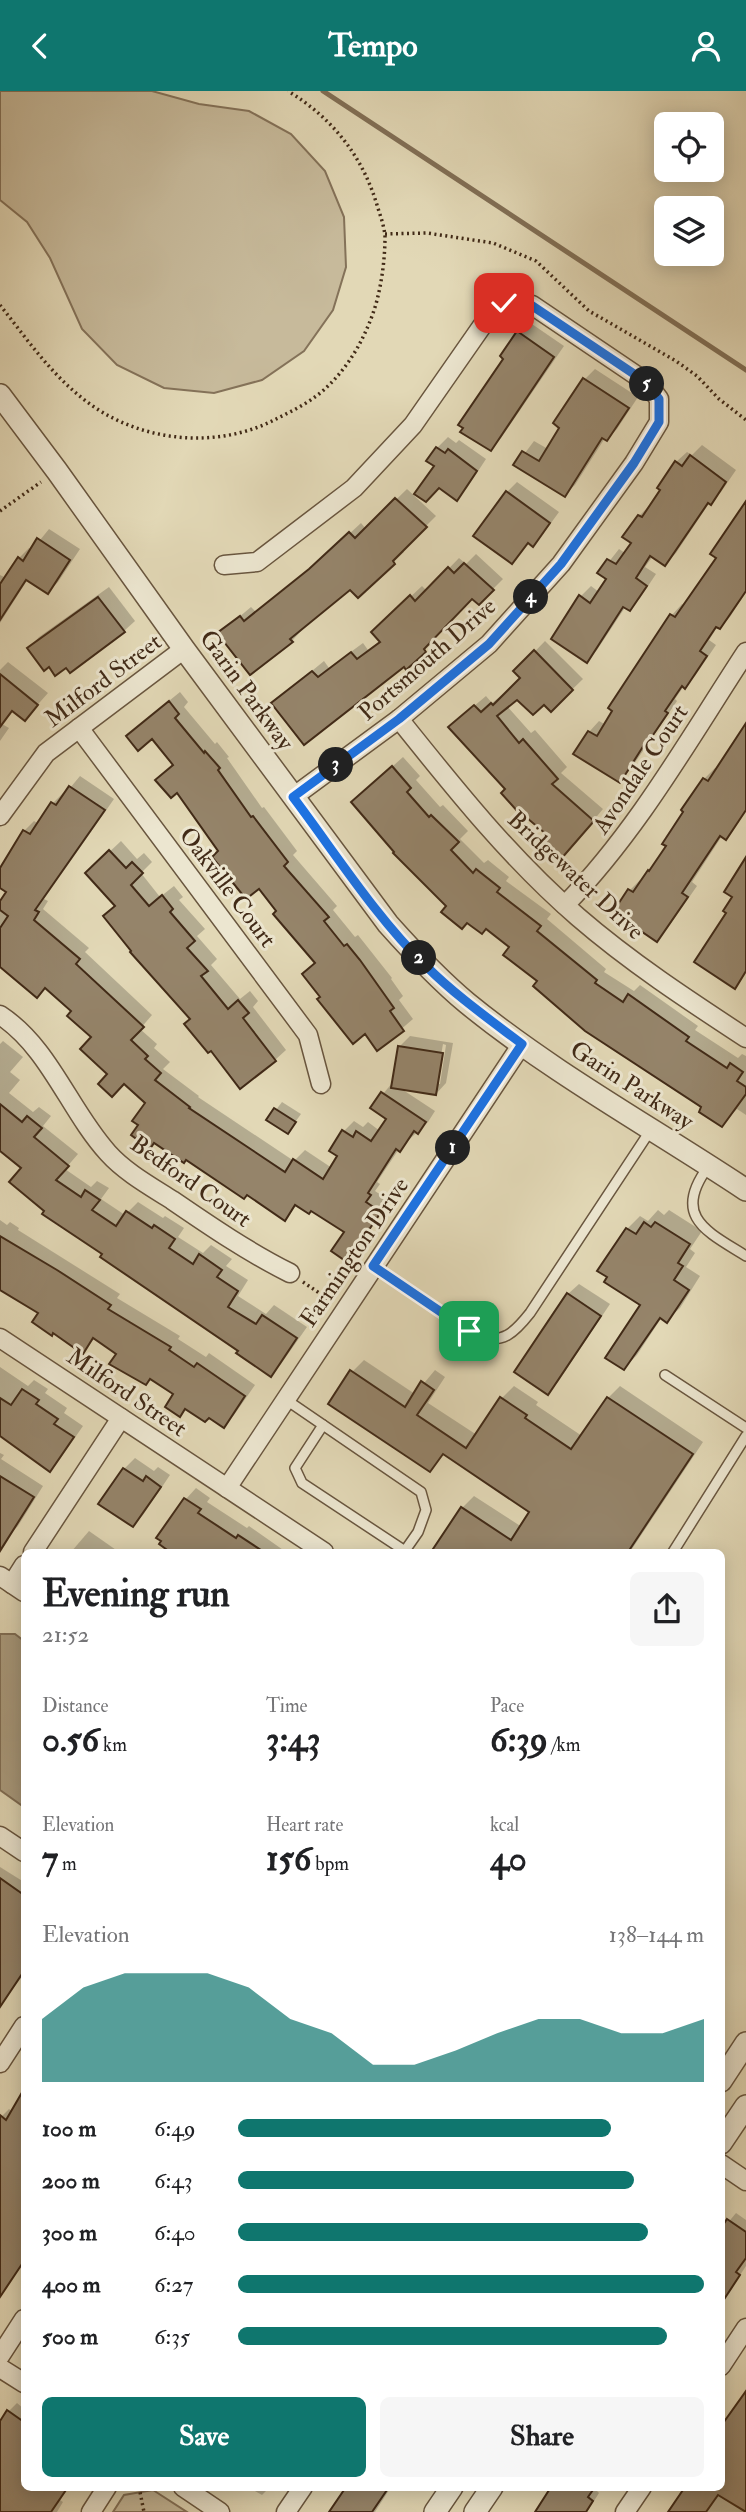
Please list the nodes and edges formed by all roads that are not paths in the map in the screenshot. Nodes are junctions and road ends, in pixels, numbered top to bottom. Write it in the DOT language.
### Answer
graph roads {
  1 [pos="0,395"];
  2 [pos="224,565"];
  3 [pos="184,649"];
  4 [pos="746,652"];
  5 [pos="399,719"];
  6 [pos="79,728"];
  7 [pos="293,797"];
  8 [pos="0,815"];
  9 [pos="565,905"];
  10 [pos="0,1015"];
  11 [pos="744,1033"];
  12 [pos="522,1044"];
  13 [pos="321,1084"];
  14 [pos="651,1130"];
  15 [pos="709,1165"];
  16 [pos="746,1190"];
  17 [pos="746,1257"];
  18 [pos="373,1266"];
  19 [pos="289,1273"];
  20 [pos="0,1338"];
  21 [pos="665,1375"];
  22 [pos="285,1399"];
  23 [pos="121,1418"];
  24 [pos="323,1425"];
  25 [pos="746,1428"];
  26 [pos="746,1436"];
  27 [pos="227,1488"];
  28 [pos="35,1549"];
  29 [pos="319,1549"];
  30 [pos="402,1549"];
  31 [pos="406,1549"];
  32 [pos="675,1549"];
  33 [pos="0,1836"];
  34 [pos="21,1850"];
  35 [pos="21,2031"];
  36 [pos="746,2043"];
  37 [pos="0,2063"];
  38 [pos="725,2075"];
  39 [pos="746,2106"];
  40 [pos="725,2137"];
  41 [pos="725,2167"];
  42 [pos="746,2181"];
  43 [pos="21,2324"];
  44 [pos="746,2328"];
  45 [pos="0,2356"];
  46 [pos="725,2360"];
  47 [pos="0,2368"];
  48 [pos="21,2381"];
  49 [pos="104,2491"];
  50 [pos="189,2491"];
  51 [pos="300,2491"];
  52 [pos="449,2491"];
  53 [pos="489,2491"];
  54 [pos="639,2491"];
  55 [pos="90,2512"];
  56 [pos="220,2512"];
  57 [pos="286,2512"];
  58 [pos="435,2512"];
  59 [pos="475,2512"];
  60 [pos="625,2512"];
  1 -- 3 [label="street, Garin Parkway"];
  2 -- 5 [label="street, Portsmouth Drive"];
  3 -- 6 [label="street, Milford Street"];
  3 -- 7 [label="street, Garin Parkway"];
  4 -- 9 [label="street, Avondale Court"];
  5 -- 7 [label="street, Portsmouth Drive"];
  5 -- 9 [label="street, Bridgewater Drive"];
  6 -- 8 [label="street, Milford Street"];
  6 -- 13 [label="street, Oakville Court"];
  7 -- 12 [label="street, Garin Parkway"];
  9 -- 11 [label="street, Bridgewater Drive"];
  10 -- 19 [label="street, Bedford Court"];
  12 -- 14 [label="street, Garin Parkway"];
  12 -- 18 [label="street, Farmington Drive"];
  14 -- 15 [label="street, Garin Parkway"];
  14 -- 18 [label="lane"];
  15 -- 16 [label="street, Garin Parkway"];
  15 -- 17 [label="lane"];
  18 -- 22 [label="street, Farmington Drive"];
  20 -- 23 [label="street, Milford Street"];
  21 -- 25 [label="lane"];
  22 -- 24 [label="lane"];
  22 -- 27 [label="street, Farmington Drive"];
  23 -- 27 [label="street, Milford Street"];
  23 -- 28 [label="street"];
  24 -- 30 [label="lane"];
  24 -- 31 [label="lane"];
  26 -- 32 [label="lane"];
  27 -- 29 [label="street, Milford Street"];
  33 -- 34 [label="street"];
  35 -- 37 [label="street"];
  36 -- 38 [label="street"];
  39 -- 40 [label="street"];
  41 -- 42 [label="street"];
  43 -- 45 [label="street"];
  44 -- 46 [label="street"];
  47 -- 48 [label="street"];
  49 -- 55 [label="street"];
  50 -- 56 [label="street"];
  51 -- 57 [label="street"];
  52 -- 58 [label="street"];
  53 -- 59 [label="street"];
  54 -- 60 [label="street"];
}
